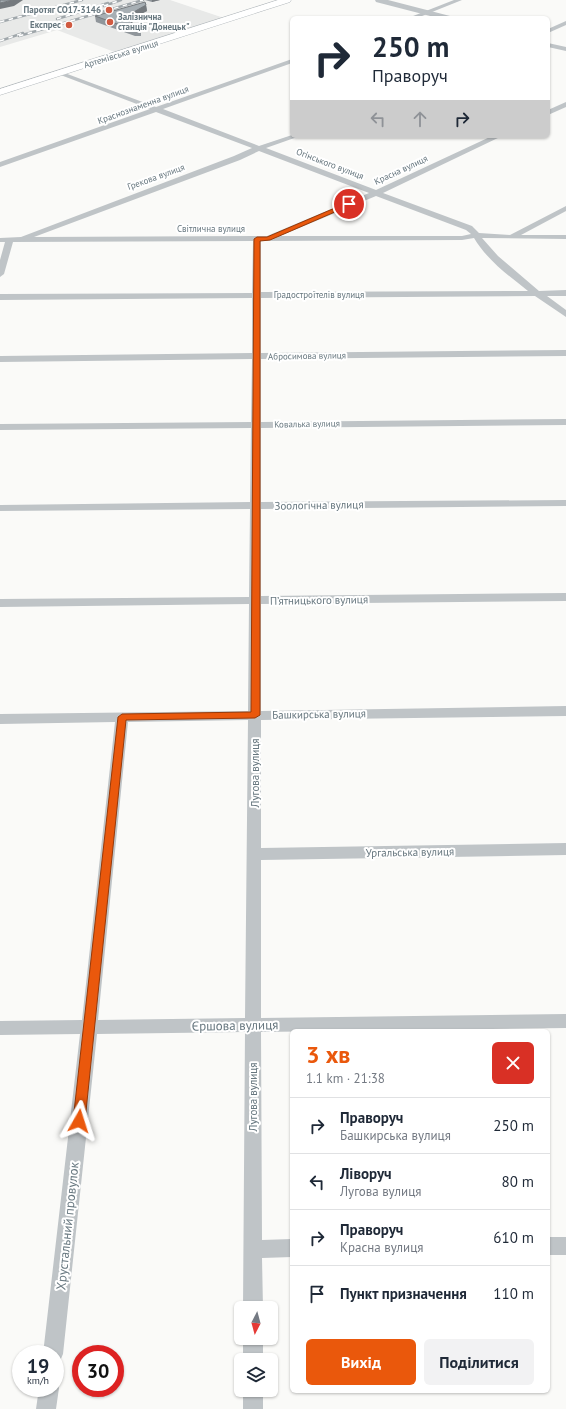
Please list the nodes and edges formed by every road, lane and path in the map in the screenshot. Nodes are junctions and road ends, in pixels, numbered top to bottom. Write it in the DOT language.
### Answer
graph roads {
  1 [pos="287,0"];
  2 [pos="379,0"];
  3 [pos="458,0"];
  4 [pos="426,13"];
  5 [pos="417,16"];
  6 [pos="439,16"];
  7 [pos="566,23"];
  8 [pos="550,30"];
  9 [pos="550,45"];
  10 [pos="566,49"];
  11 [pos="290,62"];
  12 [pos="60,73"];
  13 [pos="0,92"];
  14 [pos="566,104"];
  15 [pos="558,108"];
  16 [pos="158,109"];
  17 [pos="566,110"];
  18 [pos="550,112"];
  19 [pos="291,138"];
  20 [pos="494,138"];
  21 [pos="258,148"];
  22 [pos="0,165"];
  23 [pos="376,193"];
  24 [pos="566,208"];
  25 [pos="477,235"];
  26 [pos="508,237"];
  27 [pos="566,237"];
  28 [pos="262,239"];
  29 [pos="0,240"];
  30 [pos="10,240"];
  31 [pos="24,240"];
  32 [pos="0,274"];
  33 [pos="536,293"];
  34 [pos="566,293"];
  35 [pos="257,295"];
  36 [pos="0,297"];
  37 [pos="566,314"];
  38 [pos="566,353"];
  39 [pos="257,356"];
  40 [pos="0,359"];
  41 [pos="566,422"];
  42 [pos="256,425"];
  43 [pos="0,427"];
  44 [pos="566,503"];
  45 [pos="256,506"];
  46 [pos="0,508"];
  47 [pos="566,597"];
  48 [pos="256,600"];
  49 [pos="0,603"];
  50 [pos="566,711"];
  51 [pos="255,715"];
  52 [pos="122,717"];
  53 [pos="0,718"];
  54 [pos="566,849"];
  55 [pos="255,854"];
  56 [pos="566,1021"];
  57 [pos="253,1025"];
  58 [pos="0,1028"];
  59 [pos="89,1028"];
  60 [pos="550,1246"];
  61 [pos="566,1246"];
  62 [pos="290,1248"];
  63 [pos="253,1249"];
  64 [pos="253,1301"];
  65 [pos="53,1345"];
  66 [pos="48,1397"];
  67 [pos="253,1397"];
  68 [pos="46,1409"];
  69 [pos="253,1409"];
  1 -- 12 [label="main road, Артемівська вулиця"];
  2 -- 4 [label="street"];
  3 -- 4 [label="street"];
  4 -- 5 [label="street"];
  4 -- 6 [label="street"];
  7 -- 8 [label="street"];
  9 -- 10 [label="street"];
  11 -- 16 [label="street, Краснознаменна вулиця"];
  12 -- 13 [label="main road, Артемівська вулиця"];
  12 -- 16 [label="street, Огінського вулиця"];
  14 -- 15 [label="street"];
  15 -- 17 [label="street"];
  15 -- 18 [label="street"];
  16 -- 21 [label="street, Огінського вулиця"];
  16 -- 22 [label="street, Краснознаменна вулиця"];
  19 -- 21 [label="street, Грекова вулиця"];
  20 -- 23 [label="street, Красна вулиця"];
  21 -- 23 [label="street, Огінського вулиця"];
  21 -- 31 [label="street, Грекова вулиця"];
  23 -- 25 [label="street, Огінського вулиця"];
  23 -- 28 [label="street, Красна вулиця"];
  24 -- 26 [label="street"];
  25 -- 26 [label="street, Світлична вулиця"];
  25 -- 28 [label="street, Світлична вулиця"];
  25 -- 33 [label="street, Огінського вулиця"];
  26 -- 27 [label="street, Світлична вулиця"];
  28 -- 31 [label="street, Світлична вулиця"];
  28 -- 35 [label="street, Лугова вулиця"];
  29 -- 30 [label="street, Світлична вулиця"];
  30 -- 31 [label="street, Світлична вулиця"];
  30 -- 32 [label="street"];
  33 -- 34 [label="street, Градостроїтелiв вулиця"];
  33 -- 35 [label="street, Градостроїтелiв вулиця"];
  33 -- 37 [label="street, Огінського вулиця"];
  35 -- 36 [label="street, Градостроїтелiв вулиця"];
  35 -- 39 [label="street, Лугова вулиця"];
  38 -- 39 [label="street, Абросимова вулиця"];
  39 -- 40 [label="street, Абросимова вулиця"];
  39 -- 42 [label="street, Лугова вулиця"];
  41 -- 42 [label="street, Ковалька вулиця"];
  42 -- 43 [label="street, Ковалька вулиця"];
  42 -- 45 [label="street, Лугова вулиця"];
  44 -- 45 [label="street, Зоологічна вулиця"];
  45 -- 46 [label="street, Зоологічна вулиця"];
  45 -- 48 [label="street, Лугова вулиця"];
  47 -- 48 [label="street, П’ятницького вулиця"];
  48 -- 49 [label="street, П’ятницького вулиця"];
  48 -- 51 [label="street, Лугова вулиця"];
  50 -- 51 [label="street, Башкирська вулиця"];
  51 -- 52 [label="street, Башкирська вулиця"];
  51 -- 55 [label="street, Лугова вулиця"];
  52 -- 53 [label="street, Башкирська вулиця"];
  52 -- 59 [label="street, Хрустальний провулок"];
  54 -- 55 [label="street, Ургальська вулиця"];
  55 -- 57 [label="street, Лугова вулиця"];
  56 -- 57 [label="street, Єршова вулиця"];
  57 -- 59 [label="street, Єршова вулиця"];
  57 -- 63 [label="street, Лугова вулиця"];
  58 -- 59 [label="street, Єршова вулиця"];
  59 -- 65 [label="street, Хрустальний провулок"];
  60 -- 61 [label="street"];
  62 -- 63 [label="street"];
  63 -- 64 [label="street, Лугова вулиця"];
  66 -- 68 [label="street"];
  67 -- 69 [label="street"];
}
